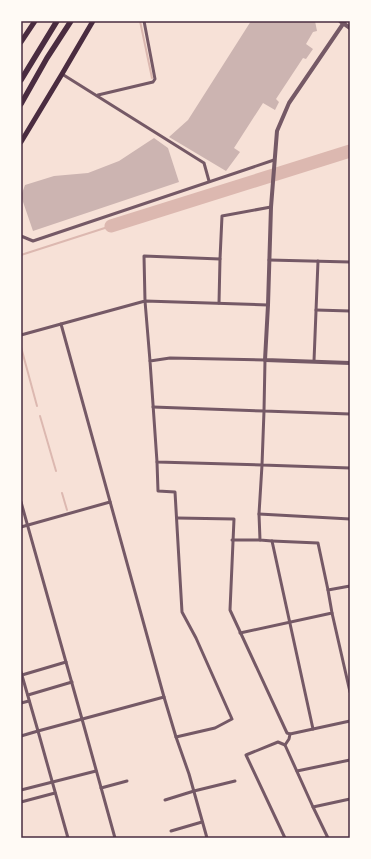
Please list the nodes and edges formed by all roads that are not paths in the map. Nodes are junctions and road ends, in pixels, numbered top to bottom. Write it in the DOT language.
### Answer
graph roads {
  1 [pos="33,21"];
  2 [pos="57,21"];
  3 [pos="71,21"];
  4 [pos="93,21"];
  5 [pos="144,21"];
  6 [pos="343,22"];
  7 [pos="350,28"];
  8 [pos="21,42"];
  9 [pos="62,74"];
  10 [pos="21,80"];
  11 [pos="98,96"];
  12 [pos="21,104"];
  13 [pos="21,142"];
  14 [pos="274,160"];
  15 [pos="209,182"];
  16 [pos="271,207"];
  17 [pos="21,236"];
  18 [pos="220,259"];
  19 [pos="269,260"];
  20 [pos="318,261"];
  21 [pos="350,262"];
  22 [pos="145,301"];
  23 [pos="219,303"];
  24 [pos="268,305"];
  25 [pos="316,310"];
  26 [pos="350,311"];
  27 [pos="61,324"];
  28 [pos="21,335"];
  29 [pos="265,360"];
  30 [pos="150,361"];
  31 [pos="314,361"];
  32 [pos="350,363"];
  33 [pos="153,407"];
  34 [pos="264,411"];
  35 [pos="350,414"];
  36 [pos="157,462"];
  37 [pos="262,465"];
  38 [pos="350,468"];
  39 [pos="21,502"];
  40 [pos="110,502"];
  41 [pos="259,514"];
  42 [pos="177,518"];
  43 [pos="350,519"];
  44 [pos="28,525"];
  45 [pos="21,527"];
  46 [pos="232,540"];
  47 [pos="260,540"];
  48 [pos="272,541"];
  49 [pos="350,586"];
  50 [pos="328,590"];
  51 [pos="332,613"];
  52 [pos="290,622"];
  53 [pos="240,633"];
  54 [pos="66,662"];
  55 [pos="21,673"];
  56 [pos="72,682"];
  57 [pos="350,692"];
  58 [pos="28,695"];
  59 [pos="164,698"];
  60 [pos="29,701"];
  61 [pos="21,703"];
  62 [pos="82,719"];
  63 [pos="350,721"];
  64 [pos="313,729"];
  65 [pos="38,731"];
  66 [pos="290,734"];
  67 [pos="21,736"];
  68 [pos="176,737"];
  69 [pos="285,745"];
  70 [pos="350,760"];
  71 [pos="96,771"];
  72 [pos="297,771"];
  73 [pos="127,781"];
  74 [pos="52,782"];
  75 [pos="235,782"];
  76 [pos="101,788"];
  77 [pos="21,790"];
  78 [pos="194,791"];
  79 [pos="55,793"];
  80 [pos="350,799"];
  81 [pos="165,800"];
  82 [pos="21,802"];
  83 [pos="313,807"];
  84 [pos="202,822"];
  85 [pos="171,831"];
  86 [pos="68,838"];
  87 [pos="115,838"];
  88 [pos="207,838"];
  89 [pos="285,838"];
  90 [pos="328,838"];
  1 -- 8 [label="highway"];
  2 -- 10 [label="highway"];
  3 -- 12 [label="highway"];
  4 -- 9 [label="highway"];
  5 -- 11 [label="street"];
  6 -- 7 [label="street"];
  6 -- 14 [label="street"];
  9 -- 11 [label="street"];
  9 -- 13 [label="highway"];
  11 -- 15 [label="street"];
  14 -- 15 [label="street"];
  14 -- 16 [label="street"];
  15 -- 17 [label="street"];
  16 -- 18 [label="street"];
  16 -- 19 [label="street"];
  18 -- 22 [label="street"];
  18 -- 23 [label="street"];
  19 -- 20 [label="street"];
  19 -- 24 [label="street"];
  20 -- 21 [label="street"];
  20 -- 25 [label="street"];
  22 -- 23 [label="street"];
  22 -- 27 [label="street"];
  22 -- 30 [label="street"];
  23 -- 24 [label="street"];
  24 -- 29 [label="street"];
  25 -- 26 [label="street"];
  25 -- 31 [label="street"];
  27 -- 28 [label="street"];
  27 -- 40 [label="street"];
  29 -- 30 [label="street"];
  29 -- 31 [label="street"];
  29 -- 34 [label="street"];
  30 -- 33 [label="street"];
  31 -- 32 [label="street"];
  33 -- 34 [label="street"];
  33 -- 36 [label="street"];
  34 -- 35 [label="street"];
  34 -- 37 [label="street"];
  36 -- 37 [label="street"];
  36 -- 42 [label="street"];
  37 -- 38 [label="street"];
  37 -- 41 [label="street"];
  39 -- 44 [label="street"];
  40 -- 44 [label="street"];
  40 -- 59 [label="street"];
  41 -- 43 [label="street"];
  41 -- 47 [label="street"];
  42 -- 46 [label="street"];
  42 -- 68 [label="street"];
  44 -- 45 [label="street"];
  44 -- 54 [label="street"];
  46 -- 47 [label="street"];
  46 -- 53 [label="street"];
  47 -- 48 [label="street"];
  48 -- 50 [label="street"];
  48 -- 52 [label="street"];
  49 -- 50 [label="street"];
  50 -- 51 [label="street"];
  51 -- 52 [label="street"];
  51 -- 57 [label="street"];
  52 -- 53 [label="street"];
  52 -- 64 [label="street"];
  53 -- 66 [label="street"];
  54 -- 55 [label="street"];
  54 -- 56 [label="street"];
  55 -- 58 [label="street"];
  56 -- 58 [label="street"];
  56 -- 62 [label="street"];
  58 -- 60 [label="street"];
  59 -- 62 [label="street"];
  59 -- 68 [label="street"];
  60 -- 61 [label="street"];
  60 -- 65 [label="street"];
  62 -- 65 [label="street"];
  62 -- 71 [label="street"];
  63 -- 64 [label="street"];
  64 -- 66 [label="street"];
  65 -- 67 [label="street"];
  65 -- 74 [label="street"];
  66 -- 69 [label="street"];
  68 -- 78 [label="street"];
  69 -- 72 [label="street"];
  69 -- 89 [label="street"];
  70 -- 72 [label="street"];
  71 -- 74 [label="street"];
  71 -- 76 [label="street"];
  72 -- 83 [label="street"];
  73 -- 76 [label="street"];
  74 -- 77 [label="street"];
  74 -- 79 [label="street"];
  75 -- 78 [label="street"];
  76 -- 87 [label="street"];
  78 -- 81 [label="street"];
  78 -- 84 [label="street"];
  79 -- 82 [label="street"];
  79 -- 86 [label="street"];
  80 -- 83 [label="street"];
  83 -- 90 [label="street"];
  84 -- 85 [label="street"];
  84 -- 88 [label="street"];
}
